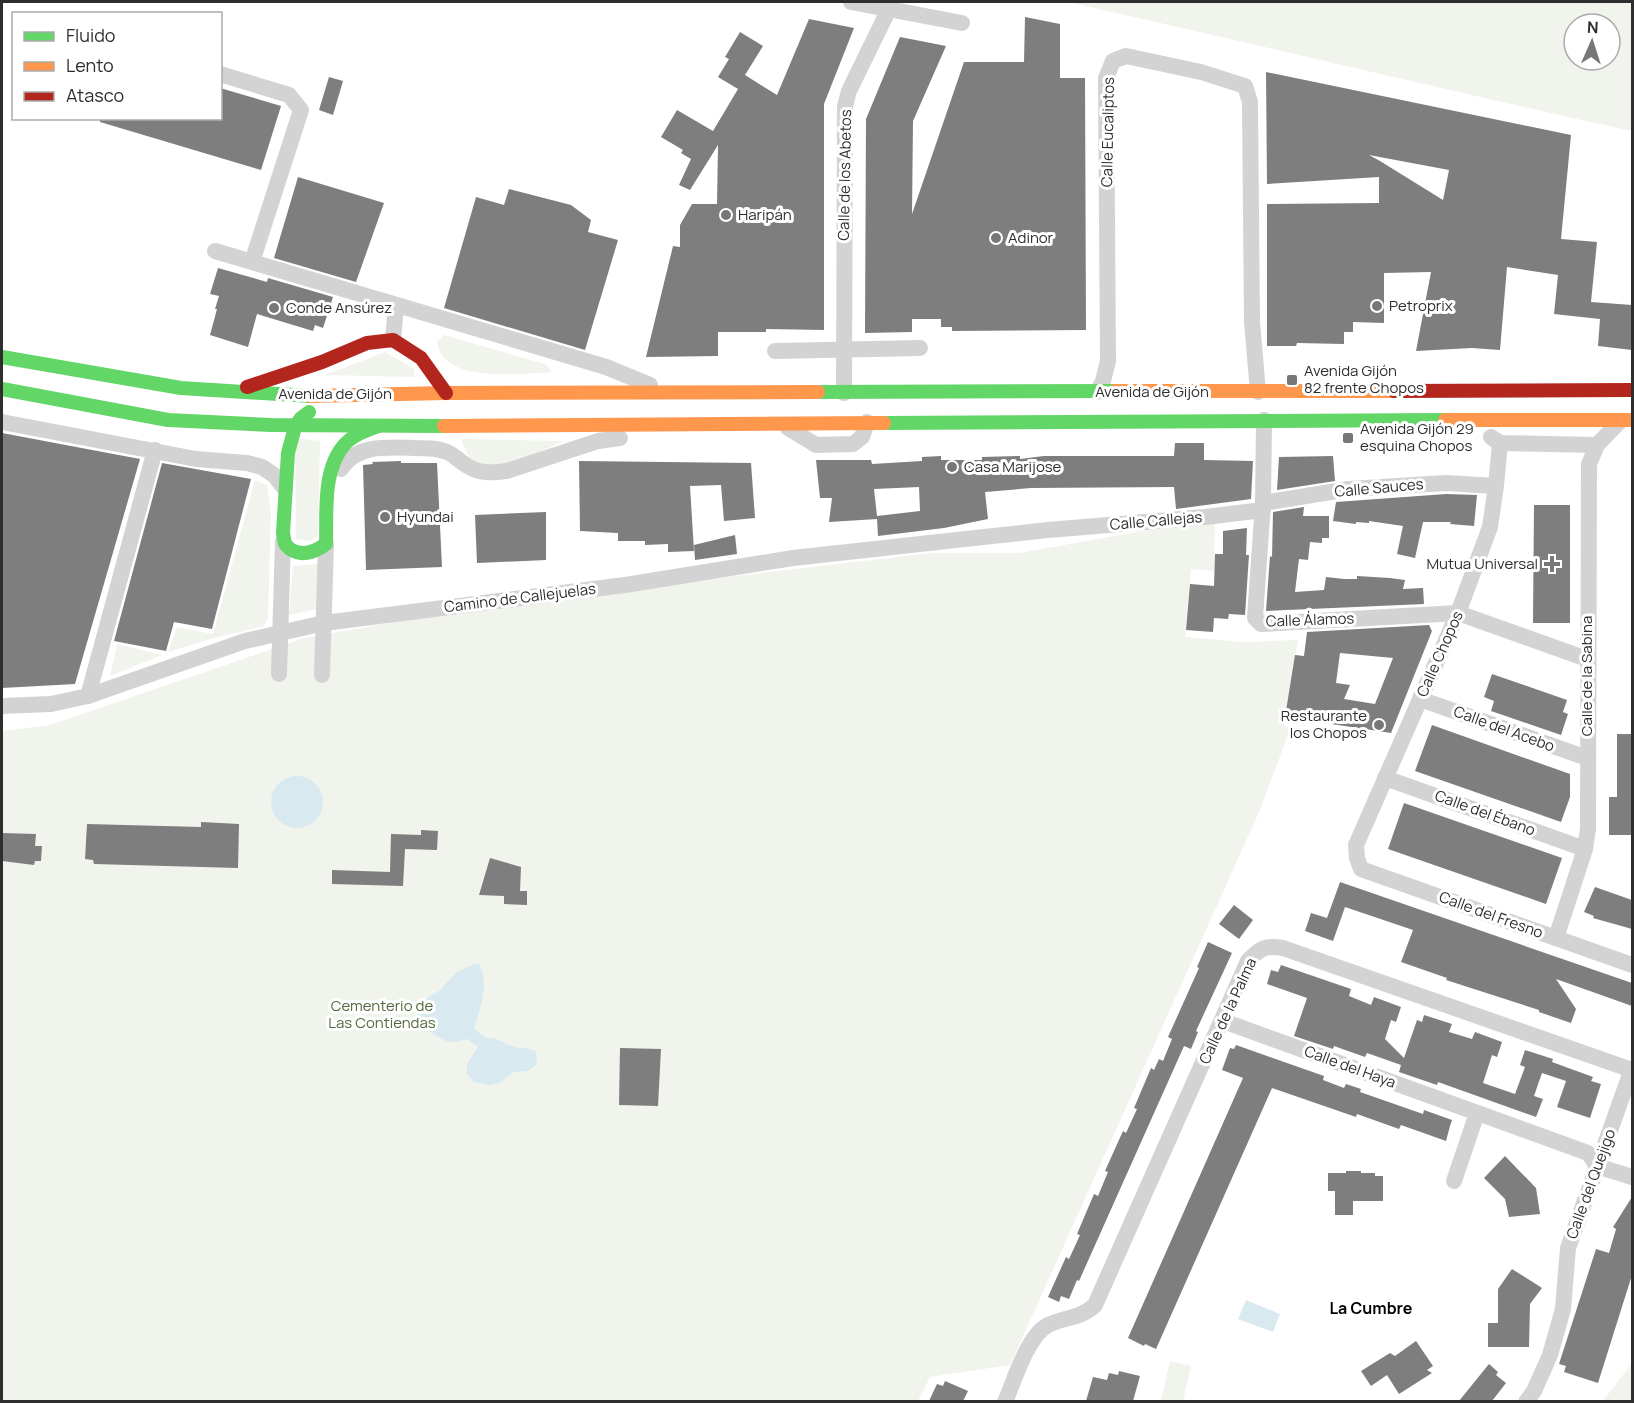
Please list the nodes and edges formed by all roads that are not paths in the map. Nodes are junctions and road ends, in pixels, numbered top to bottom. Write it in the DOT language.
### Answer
graph roads {
  1 [pos="851,2"];
  2 [pos="889,9"];
  3 [pos="962,23"];
  4 [pos="222,75"];
  5 [pos="215,251"];
  6 [pos="252,262"];
  7 [pos="396,305"];
  8 [pos="393,340"];
  9 [pos="920,348"];
  10 [pos="775,351"];
  11 [pos="844,351"];
  12 [pos="2,357"];
  13 [pos="181,388"];
  14 [pos="2,389"];
  15 [pos="1632,390"];
  16 [pos="234,392"];
  17 [pos="1097,392"];
  18 [pos="1258,392"];
  19 [pos="446,393"];
  20 [pos="671,393"];
  21 [pos="844,393"];
  22 [pos="562,394"];
  23 [pos="312,411"];
  24 [pos="1264,420"];
  25 [pos="1626,420"];
  26 [pos="1388,421"];
  27 [pos="2,422"];
  28 [pos="867,422"];
  29 [pos="780,423"];
  30 [pos="245,424"];
  31 [pos="650,424"];
  32 [pos="296,425"];
  33 [pos="321,425"];
  34 [pos="381,425"];
  35 [pos="1500,443"];
  36 [pos="1597,445"];
  37 [pos="155,450"];
  38 [pos="285,484"];
  39 [pos="1497,486"];
  40 [pos="328,490"];
  41 [pos="1263,506"];
  42 [pos="1048,530"];
  43 [pos="283,537"];
  44 [pos="326,543"];
  45 [pos="1458,613"];
  46 [pos="324,623"];
  47 [pos="280,632"];
  48 [pos="1587,658"];
  49 [pos="279,674"];
  50 [pos="322,675"];
  51 [pos="88,696"];
  52 [pos="1420,699"];
  53 [pos="2,706"];
  54 [pos="1587,758"];
  55 [pos="1385,778"];
  56 [pos="1585,849"];
  57 [pos="1357,858"];
  58 [pos="1556,938"];
  59 [pos="1632,965"];
  60 [pos="1223,1021"];
  61 [pos="1632,1069"];
  62 [pos="1477,1113"];
  63 [pos="1597,1166"];
  64 [pos="1632,1178"];
  65 [pos="1454,1181"];
  66 [pos="1005,1401"];
  67 [pos="1526,1401"];
  1 -- 2 [label="street"];
  2 -- 3 [label="street"];
  2 -- 11 [label="street, Calle de los Abetos"];
  4 -- 6 [label="street"];
  5 -- 6 [label="street, Avenida de Gijón"];
  6 -- 7 [label="street, Avenida de Gijón"];
  7 -- 8 [label="street"];
  7 -- 20 [label="street, Avenida de Gijón"];
  8 -- 16 [label="highway"];
  8 -- 19 [label="highway"];
  9 -- 11 [label="street"];
  10 -- 11 [label="street"];
  11 -- 21 [label="street, Calle de los Abetos"];
  12 -- 13 [label="highway, Avenida de Gijón"];
  13 -- 16 [label="highway, Avenida de Gijón"];
  13 -- 23 [label="highway"];
  14 -- 30 [label="highway, Avenida de Gijón"];
  15 -- 18 [label="highway, Avenida de Gijón"];
  16 -- 19 [label="highway, Avenida de Gijón"];
  17 -- 18 [label="highway, Avenida de Gijón"];
  17 -- 18 [label="street, Calle Eucaliptos"];
  17 -- 21 [label="highway, Avenida de Gijón"];
  19 -- 22 [label="highway, Avenida de Gijón"];
  20 -- 21 [label="highway, Avenida de Gijón"];
  20 -- 22 [label="highway, Avenida de Gijón"];
  22 -- 23 [label="highway"];
  23 -- 32 [label="highway"];
  23 -- 33 [label="highway"];
  24 -- 26 [label="highway, Avenida de Gijón"];
  24 -- 28 [label="highway, Avenida de Gijón"];
  24 -- 41 [label="street, Calle Álamos"];
  25 -- 26 [label="highway, Avenida de Gijón"];
  25 -- 36 [label="street, Calle de la Sabina"];
  26 -- 35 [label="street, Avenida de Gijón"];
  27 -- 37 [label="street"];
  28 -- 29 [label="street, Avenida de Gijón"];
  29 -- 31 [label="highway, Avenida de Gijón"];
  30 -- 32 [label="highway, Avenida de Gijón"];
  30 -- 38 [label="highway"];
  31 -- 34 [label="highway, Avenida de Gijón"];
  31 -- 40 [label="street, Avenida de Gijón"];
  32 -- 33 [label="highway, Avenida de Gijón"];
  32 -- 38 [label="highway"];
  33 -- 34 [label="highway, Avenida de Gijón"];
  33 -- 40 [label="highway"];
  34 -- 40 [label="highway"];
  35 -- 36 [label="street, Avenida de Gijón"];
  35 -- 39 [label="street, Calle Chopos"];
  36 -- 48 [label="street, Calle de la Sabina"];
  37 -- 38 [label="street"];
  37 -- 51 [label="street"];
  38 -- 43 [label="highway"];
  39 -- 41 [label="street, Calle Sauces"];
  39 -- 45 [label="street, Calle Chopos"];
  40 -- 44 [label="highway"];
  41 -- 42 [label="street, Calle Callejas"];
  41 -- 45 [label="street, Calle Álamos"];
  42 -- 46 [label="street, Camino de Callejuelas"];
  43 -- 44 [label="highway"];
  43 -- 47 [label="street"];
  44 -- 46 [label="street"];
  45 -- 48 [label="street"];
  45 -- 52 [label="street, Calle Chopos"];
  46 -- 47 [label="street, Camino de Callejuelas"];
  46 -- 50 [label="street"];
  47 -- 49 [label="street"];
  47 -- 51 [label="street, Camino de Callejuelas"];
  48 -- 54 [label="street, Calle de la Sabina"];
  51 -- 53 [label="street, Camino de Callejuelas"];
  52 -- 54 [label="street, Calle del Acebo"];
  52 -- 55 [label="street, Calle Chopos"];
  54 -- 56 [label="street, Calle de la Sabina"];
  55 -- 56 [label="street, Calle del Ébano"];
  55 -- 57 [label="street, Calle Chopos"];
  56 -- 58 [label="street, Calle de la Sabina"];
  57 -- 58 [label="street, Calle del Fresno"];
  58 -- 59 [label="street, Calle del Fresno"];
  60 -- 61 [label="street, Calle de la Palma"];
  60 -- 62 [label="street, Calle del Haya"];
  60 -- 66 [label="street, Calle de la Palma"];
  61 -- 63 [label="street, Calle del Quejigo"];
  62 -- 63 [label="street, Calle del Haya"];
  62 -- 65 [label="street"];
  63 -- 64 [label="street, Calle del Haya"];
  63 -- 67 [label="street, Calle del Quejigo"];
}
